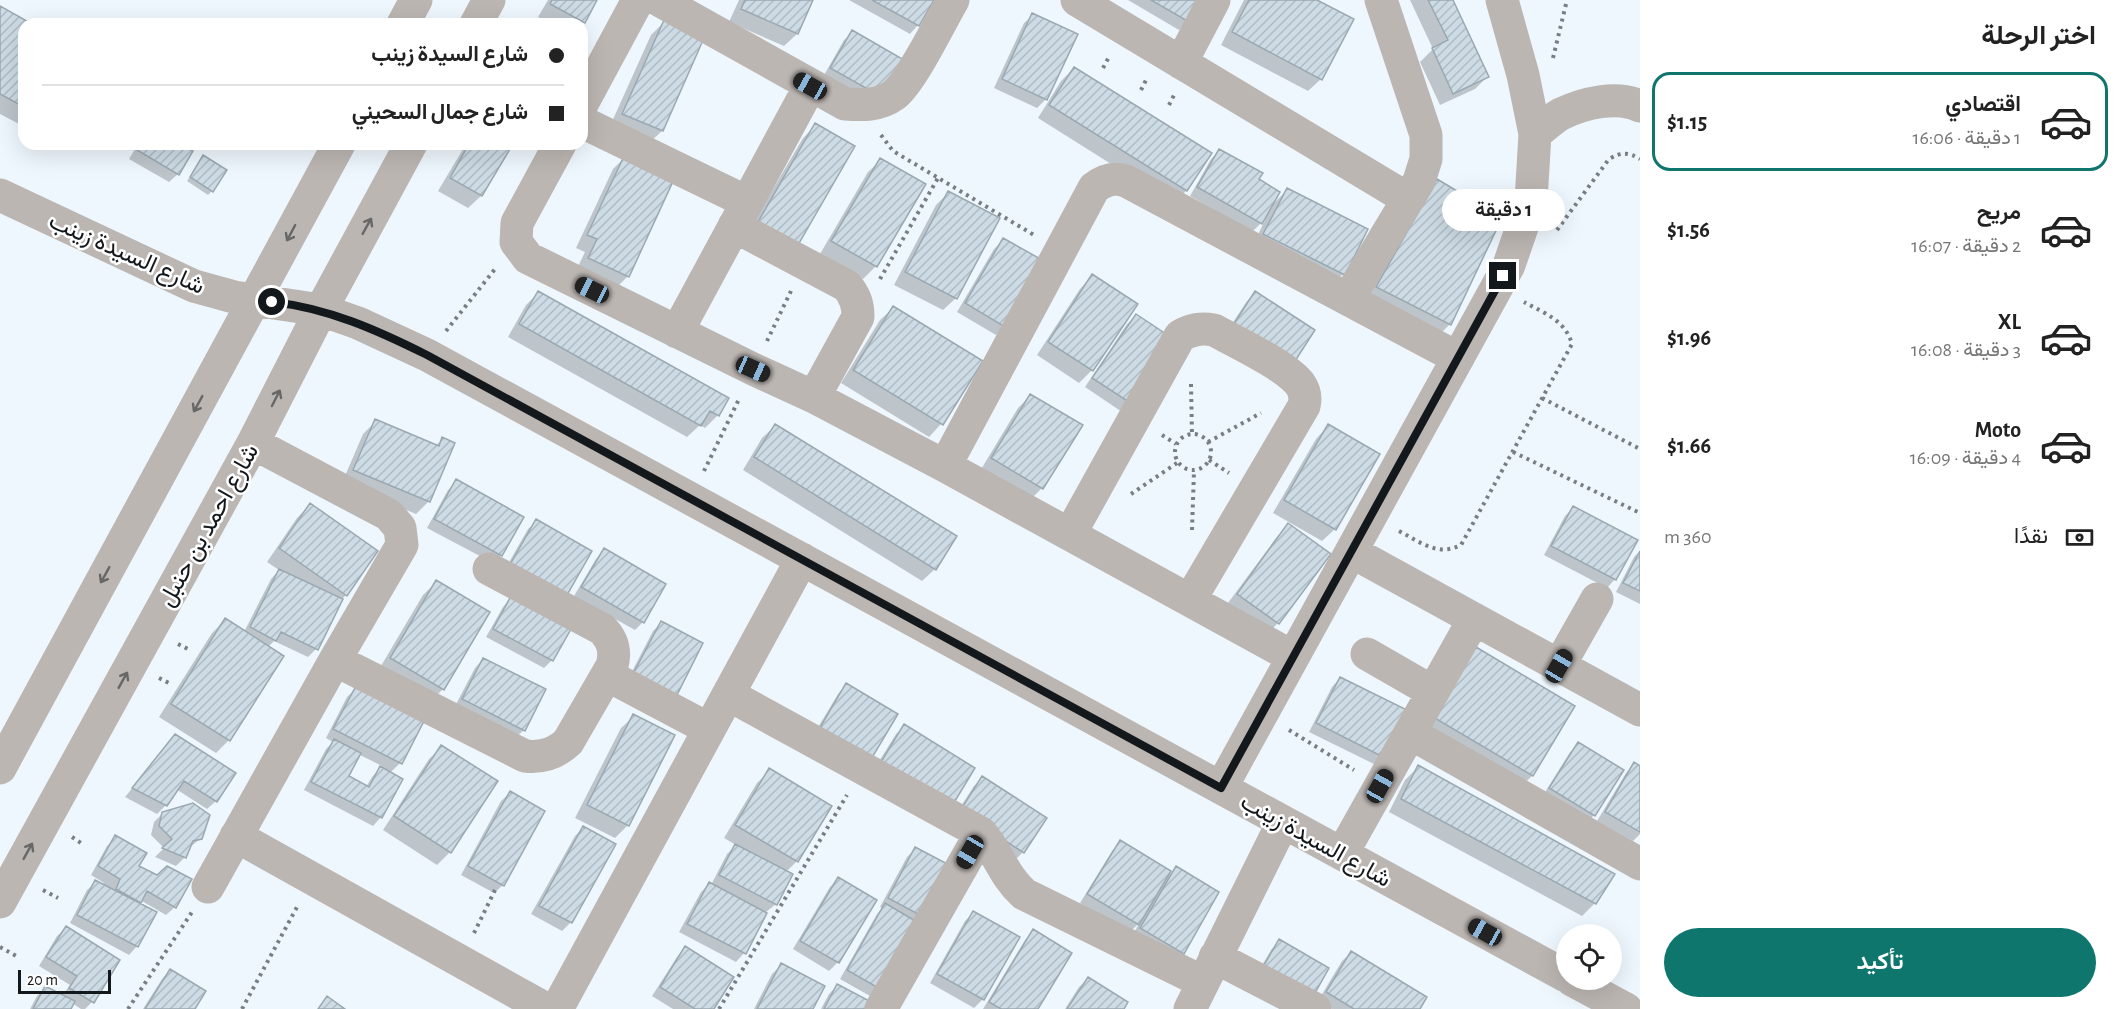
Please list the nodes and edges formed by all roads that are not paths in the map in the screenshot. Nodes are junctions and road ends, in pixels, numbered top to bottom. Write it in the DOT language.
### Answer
graph roads {
  1 [pos="416,0"];
  2 [pos="489,0"];
  3 [pos="638,0"];
  4 [pos="659,0"];
  5 [pos="953,0"];
  6 [pos="1077,0"];
  7 [pos="1214,0"];
  8 [pos="1381,0"];
  9 [pos="1502,0"];
  10 [pos="407,18"];
  11 [pos="479,18"];
  12 [pos="1181,63"];
  13 [pos="810,86"];
  14 [pos="588,93"];
  15 [pos="1640,105"];
  16 [pos="588,125"];
  17 [pos="1535,134"];
  18 [pos="336,150"];
  19 [pos="408,150"];
  20 [pos="557,150"];
  21 [pos="0,195"];
  22 [pos="1408,200"];
  23 [pos="740,214"];
  24 [pos="1348,299"];
  25 [pos="255,300"];
  26 [pos="321,310"];
  27 [pos="677,332"];
  28 [pos="1458,358"];
  29 [pos="814,397"];
  30 [pos="253,443"];
  31 [pos="945,466"];
  32 [pos="1070,534"];
  33 [pos="1352,552"];
  34 [pos="802,559"];
  35 [pos="489,569"];
  36 [pos="1597,599"];
  37 [pos="1190,600"];
  38 [pos="1474,619"];
  39 [pos="1367,654"];
  40 [pos="1293,657"];
  41 [pos="335,660"];
  42 [pos="1559,666"];
  43 [pos="608,675"];
  44 [pos="1434,692"];
  45 [pos="729,695"];
  46 [pos="1640,710"];
  47 [pos="710,729"];
  48 [pos="1410,733"];
  49 [pos="0,768"];
  50 [pos="1221,788"];
  51 [pos="1282,822"];
  52 [pos="981,833"];
  53 [pos="236,836"];
  54 [pos="1342,854"];
  55 [pos="1640,864"];
  56 [pos="208,887"];
  57 [pos="0,902"];
  58 [pos="1556,971"];
  59 [pos="1203,982"];
  60 [pos="1591,990"];
  61 [pos="546,1009"];
  62 [pos="557,1009"];
  63 [pos="881,1009"];
  64 [pos="1315,1009"];
  65 [pos="1626,1009"];
  1 -- 10 [label="street"];
  2 -- 11 [label="street"];
  3 -- 14 [label="street"];
  4 -- 13 [label="street"];
  5 -- 13 [label="street"];
  6 -- 12 [label="street"];
  7 -- 12 [label="street"];
  8 -- 22 [label="street"];
  9 -- 17 [label="street"];
  12 -- 22 [label="street"];
  13 -- 23 [label="street"];
  15 -- 17 [label="street"];
  16 -- 23 [label="street"];
  17 -- 28 [label="street"];
  18 -- 25 [label="street, one-way"];
  26 -- 19 [label="street, شارع احمد بن حنبل, one-way"];
  20 -- 27 [label="street"];
  21 -- 25 [label="street, شارع السيدة زينب"];
  22 -- 24 [label="street"];
  23 -- 27 [label="street"];
  23 -- 29 [label="street"];
  24 -- 28 [label="street"];
  24 -- 31 [label="street"];
  25 -- 26 [label="street, شارع السيدة زينب"];
  25 -- 49 [label="street, one-way"];
  30 -- 26 [label="street, شارع احمد بن حنبل, one-way"];
  26 -- 34 [label="street, شارع السيدة زينب"];
  27 -- 29 [label="street"];
  28 -- 33 [label="street"];
  29 -- 31 [label="street"];
  30 -- 41 [label="street"];
  57 -- 30 [label="street, شارع احمد بن حنبل, one-way"];
  31 -- 32 [label="street"];
  32 -- 37 [label="street"];
  32 -- 37 [label="street"];
  33 -- 38 [label="street"];
  33 -- 40 [label="street"];
  34 -- 45 [label="street"];
  34 -- 50 [label="street, شارع السيدة زينب"];
  35 -- 43 [label="street"];
  36 -- 42 [label="street"];
  37 -- 40 [label="street"];
  38 -- 42 [label="street"];
  38 -- 44 [label="street"];
  39 -- 44 [label="street"];
  40 -- 50 [label="street"];
  41 -- 43 [label="street"];
  41 -- 53 [label="street"];
  42 -- 46 [label="street"];
  43 -- 47 [label="street"];
  44 -- 48 [label="street"];
  45 -- 47 [label="street"];
  45 -- 52 [label="street"];
  47 -- 62 [label="street"];
  48 -- 54 [label="street"];
  48 -- 55 [label="street"];
  50 -- 51 [label="street, شارع السيدة زينب"];
  51 -- 54 [label="street, شارع السيدة زينب"];
  51 -- 59 [label="street"];
  52 -- 59 [label="street"];
  52 -- 63 [label="street"];
  53 -- 56 [label="street"];
  53 -- 61 [label="street"];
  54 -- 58 [label="street, شارع السيدة زينب"];
  59 -- 64 [label="street"];
  60 -- 65 [label="street"];
}
